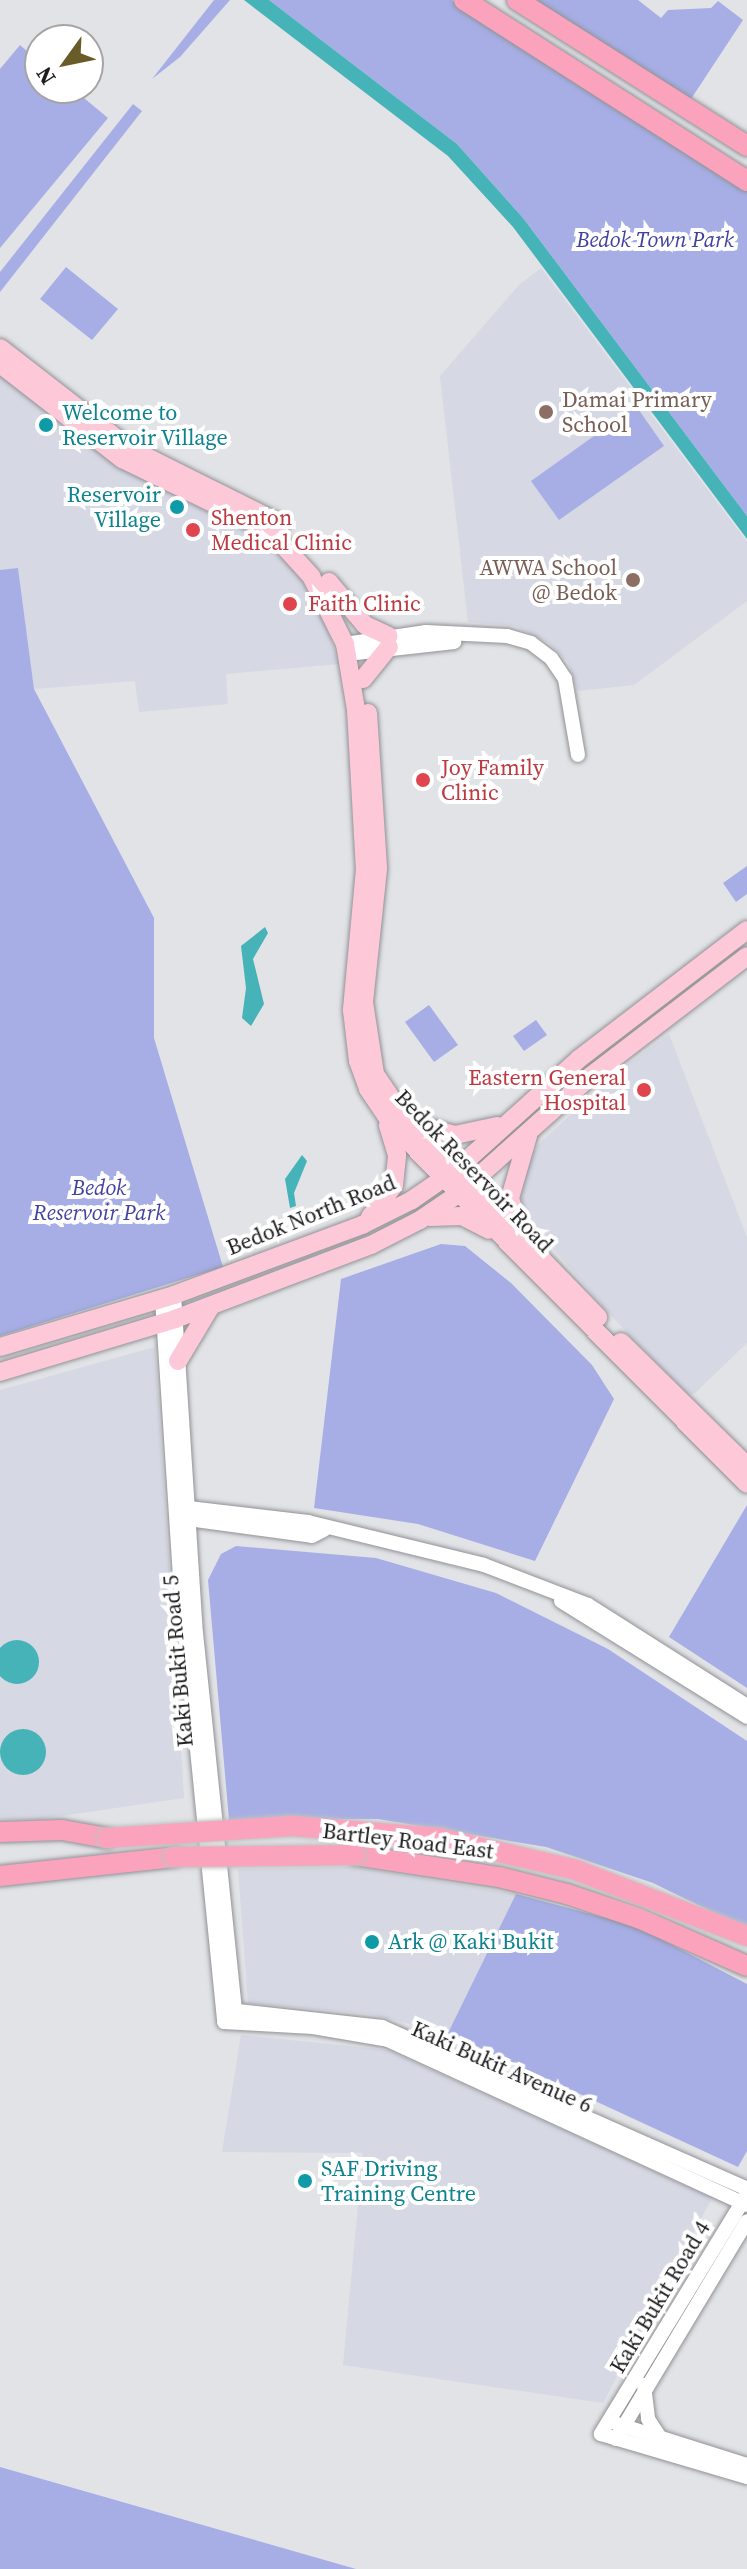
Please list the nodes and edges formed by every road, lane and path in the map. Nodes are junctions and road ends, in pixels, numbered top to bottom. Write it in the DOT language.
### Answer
graph roads {
  1 [pos="464,0"];
  2 [pos="517,0"];
  3 [pos="747,146"];
  4 [pos="747,181"];
  5 [pos="0,348"];
  6 [pos="0,364"];
  7 [pos="329,582"];
  8 [pos="389,642"];
  9 [pos="352,648"];
  10 [pos="363,679"];
  11 [pos="747,930"];
  12 [pos="747,956"];
  13 [pos="374,1102"];
  14 [pos="404,1117"];
  15 [pos="510,1120"];
  16 [pos="531,1130"];
  17 [pos="452,1173"];
  18 [pos="466,1187"];
  19 [pos="420,1220"];
  20 [pos="362,1225"];
  21 [pos="520,1242"];
  22 [pos="168,1297"];
  23 [pos="211,1306"];
  24 [pos="170,1320"];
  25 [pos="0,1347"];
  26 [pos="178,1361"];
  27 [pos="0,1372"];
  28 [pos="747,1466"];
  29 [pos="747,1484"];
  30 [pos="182,1512"];
  31 [pos="548,1591"];
  32 [pos="747,1706"];
  33 [pos="747,1717"];
  34 [pos="0,1832"];
  35 [pos="107,1838"];
  36 [pos="0,1845"];
  37 [pos="0,1876"];
  38 [pos="747,1936"];
  39 [pos="747,1966"];
  40 [pos="230,2016"];
  41 [pos="746,2198"];
  42 [pos="747,2221"];
  43 [pos="644,2384"];
  44 [pos="616,2429"];
  45 [pos="663,2440"];
  46 [pos="747,2465"];
  47 [pos="747,2477"];
  1 -- 4 [label="highway"];
  2 -- 3 [label="highway"];
  5 -- 7 [label="main road, Bedok Reservoir Road"];
  6 -- 9 [label="main road, Bedok Reservoir Road"];
  7 -- 8 [label="main road"];
  7 -- 9 [label="main road, Bedok Reservoir Road"];
  8 -- 8 [label="street"];
  8 -- 9 [label="street"];
  8 -- 10 [label="main road"];
  9 -- 10 [label="main road, Bedok Reservoir Road"];
  9 -- 13 [label="main road, Bedok Reservoir Road"];
  10 -- 14 [label="main road, Bedok Reservoir Road"];
  11 -- 15 [label="main road, Bedok North Road"];
  12 -- 16 [label="main road"];
  13 -- 17 [label="main road, Bedok Reservoir Road"];
  13 -- 20 [label="main road"];
  14 -- 15 [label="main road"];
  14 -- 17 [label="main road, Bedok Reservoir Road"];
  15 -- 17 [label="main road, Bedok North Road"];
  16 -- 18 [label="main road"];
  16 -- 21 [label="main road"];
  17 -- 18 [label="main road, Bedok Reservoir Road"];
  17 -- 20 [label="main road, Bedok North Road"];
  18 -- 19 [label="main road"];
  18 -- 21 [label="main road, Bedok Reservoir Road"];
  19 -- 21 [label="main road"];
  19 -- 23 [label="main road"];
  20 -- 22 [label="main road, Bedok North Road"];
  21 -- 28 [label="main road, Bedok Reservoir Road"];
  21 -- 29 [label="main road, Bedok Reservoir Road"];
  22 -- 24 [label="street, Kaki Bukit Road 5"];
  22 -- 25 [label="main road, Bedok North Road"];
  23 -- 24 [label="main road"];
  23 -- 26 [label="main road"];
  24 -- 26 [label="street, Kaki Bukit Road 5"];
  24 -- 27 [label="main road"];
  24 -- 30 [label="street, Kaki Bukit Road 5"];
  26 -- 30 [label="street, Kaki Bukit Road 5"];
  30 -- 31 [label="street"];
  30 -- 40 [label="street, Kaki Bukit Road 5"];
  31 -- 32 [label="street"];
  31 -- 33 [label="street"];
  34 -- 35 [label="highway"];
  35 -- 36 [label="highway, Bartley Road East"];
  35 -- 38 [label="highway, Bartley Road East, bridge"];
  37 -- 39 [label="highway, Bartley Road East, bridge"];
  40 -- 41 [label="street, Kaki Bukit Avenue 6"];
  41 -- 44 [label="street, Kaki Bukit Road 4"];
  42 -- 43 [label="street, Kaki Bukit Road 4"];
  43 -- 44 [label="street, Kaki Bukit Road 4"];
  43 -- 45 [label="street"];
  44 -- 45 [label="street"];
  44 -- 47 [label="street"];
  45 -- 46 [label="street"];
}
